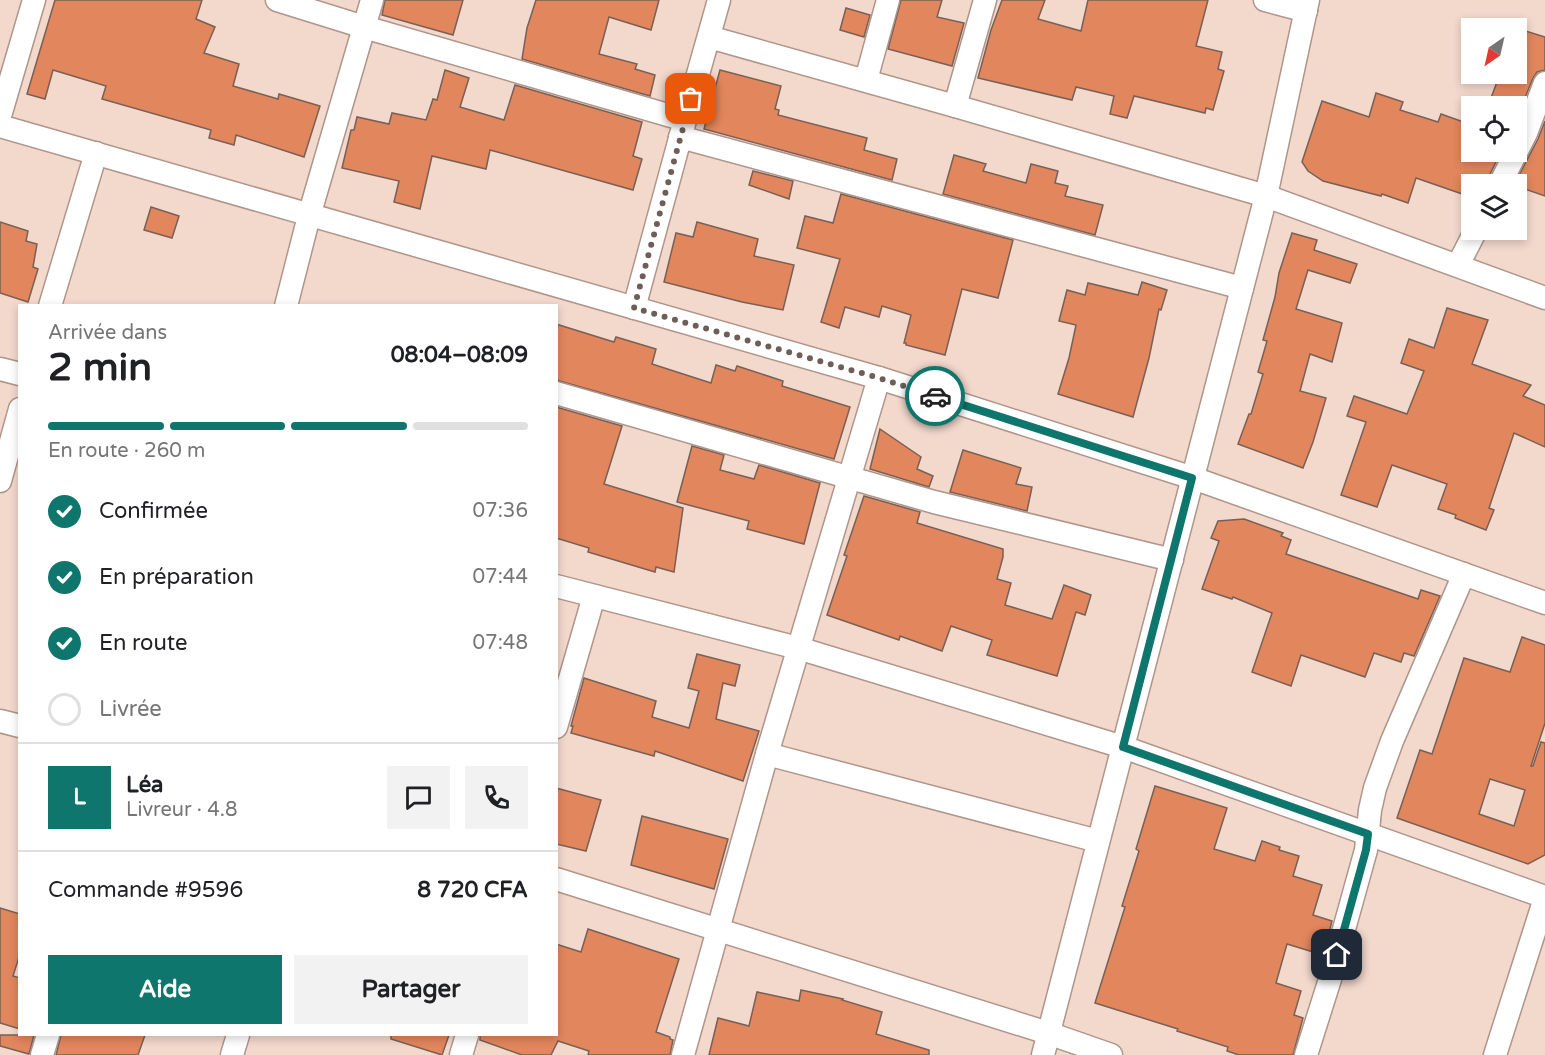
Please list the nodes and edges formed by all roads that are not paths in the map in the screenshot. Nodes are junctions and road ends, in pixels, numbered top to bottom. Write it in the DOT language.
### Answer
graph roads {
  1 [pos="34,0"];
  2 [pos="277,0"];
  3 [pos="372,0"];
  4 [pos="719,0"];
  5 [pos="888,0"];
  6 [pos="985,0"];
  7 [pos="1264,0"];
  8 [pos="1307,5"];
  9 [pos="364,27"];
  10 [pos="709,37"];
  11 [pos="866,80"];
  12 [pos="1545,83"];
  13 [pos="955,106"];
  14 [pos="0,116"];
  15 [pos="0,126"];
  16 [pos="682,129"];
  17 [pos="96,153"];
  18 [pos="1505,174"];
  19 [pos="1266,196"];
  20 [pos="309,216"];
  21 [pos="1471,240"];
  22 [pos="1458,265"];
  23 [pos="1242,288"];
  24 [pos="1545,298"];
  25 [pos="51,304"];
  26 [pos="287,304"];
  27 [pos="634,308"];
  28 [pos="0,369"];
  29 [pos="18,374"];
  30 [pos="879,378"];
  31 [pos="558,394"];
  32 [pos="18,416"];
  33 [pos="850,478"];
  34 [pos="1192,478"];
  35 [pos="0,481"];
  36 [pos="1172,560"];
  37 [pos="1464,574"];
  38 [pos="558,586"];
  39 [pos="594,596"];
  40 [pos="1545,603"];
  41 [pos="798,648"];
  42 [pos="558,720"];
  43 [pos="0,721"];
  44 [pos="18,726"];
  45 [pos="1123,747"];
  46 [pos="767,754"];
  47 [pos="1368,834"];
  48 [pos="1098,842"];
  49 [pos="558,880"];
  50 [pos="1545,898"];
  51 [pos="719,930"];
  52 [pos="1048,1033"];
  53 [pos="48,1036"];
  54 [pos="238,1036"];
  55 [pos="467,1036"];
  56 [pos="42,1055"];
  57 [pos="232,1055"];
  58 [pos="461,1055"];
  59 [pos="683,1055"];
  60 [pos="1043,1055"];
  61 [pos="1111,1055"];
  62 [pos="1306,1055"];
  63 [pos="1495,1055"];
  1 -- 14 [label="street"];
  2 -- 9 [label="street"];
  3 -- 9 [label="street"];
  4 -- 10 [label="street"];
  5 -- 11 [label="street"];
  6 -- 13 [label="street"];
  7 -- 8 [label="street"];
  8 -- 19 [label="street"];
  9 -- 16 [label="street"];
  9 -- 20 [label="street"];
  10 -- 11 [label="street"];
  10 -- 16 [label="street"];
  11 -- 13 [label="street"];
  12 -- 18 [label="street"];
  13 -- 19 [label="street"];
  15 -- 17 [label="street"];
  16 -- 23 [label="street"];
  16 -- 27 [label="street"];
  17 -- 20 [label="street"];
  17 -- 25 [label="street"];
  19 -- 22 [label="street"];
  19 -- 23 [label="street"];
  20 -- 26 [label="street"];
  20 -- 27 [label="street"];
  21 -- 22 [label="street"];
  22 -- 24 [label="street"];
  23 -- 34 [label="street"];
  27 -- 30 [label="street"];
  28 -- 29 [label="street"];
  30 -- 33 [label="street"];
  30 -- 34 [label="street"];
  31 -- 33 [label="street"];
  32 -- 35 [label="street"];
  33 -- 36 [label="street"];
  33 -- 41 [label="street"];
  34 -- 36 [label="street"];
  34 -- 37 [label="street"];
  36 -- 45 [label="street"];
  37 -- 40 [label="street"];
  37 -- 47 [label="street"];
  38 -- 39 [label="street"];
  39 -- 41 [label="street"];
  39 -- 42 [label="street"];
  41 -- 45 [label="street"];
  41 -- 46 [label="street"];
  43 -- 44 [label="street"];
  45 -- 47 [label="street"];
  45 -- 48 [label="street"];
  46 -- 48 [label="street"];
  46 -- 51 [label="street"];
  47 -- 50 [label="street"];
  47 -- 62 [label="street"];
  48 -- 52 [label="street"];
  49 -- 51 [label="street"];
  50 -- 63 [label="street"];
  51 -- 52 [label="street"];
  51 -- 59 [label="street"];
  52 -- 60 [label="street"];
  52 -- 61 [label="street"];
  53 -- 56 [label="street"];
  54 -- 57 [label="street"];
  55 -- 58 [label="street"];
}
